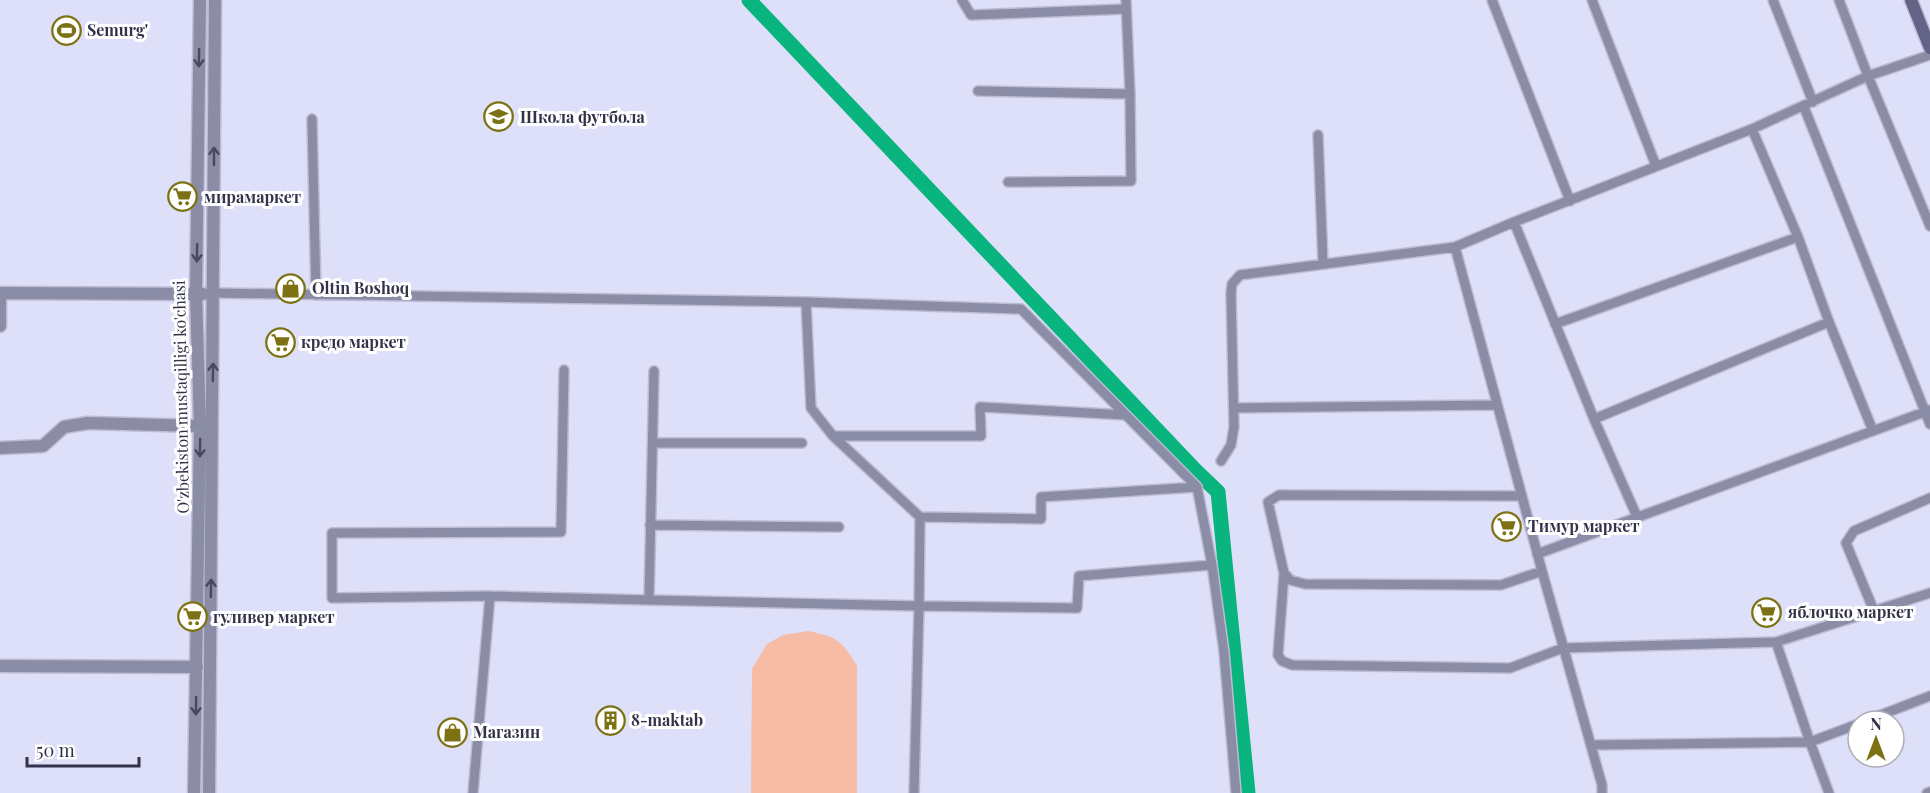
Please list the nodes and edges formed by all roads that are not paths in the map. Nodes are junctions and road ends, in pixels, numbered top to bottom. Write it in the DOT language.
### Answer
graph roads {
  1 [pos="200,0"];
  2 [pos="215,0"];
  3 [pos="962,0"];
  4 [pos="1492,0"];
  5 [pos="1592,0"];
  6 [pos="1773,0"];
  7 [pos="1839,0"];
  8 [pos="1911,0"];
  9 [pos="1126,4"];
  10 [pos="1930,48"];
  11 [pos="1930,55"];
  12 [pos="1868,76"];
  13 [pos="978,91"];
  14 [pos="1131,94"];
  15 [pos="1808,104"];
  16 [pos="312,119"];
  17 [pos="1752,129"];
  18 [pos="1318,135"];
  19 [pos="1656,166"];
  20 [pos="1008,182"];
  21 [pos="1570,201"];
  22 [pos="1514,222"];
  23 [pos="1930,226"];
  24 [pos="1798,237"];
  25 [pos="1455,247"];
  26 [pos="1323,264"];
  27 [pos="0,293"];
  28 [pos="214,293"];
  29 [pos="196,294"];
  30 [pos="316,295"];
  31 [pos="806,302"];
  32 [pos="1829,322"];
  33 [pos="1555,324"];
  34 [pos="0,326"];
  35 [pos="564,370"];
  36 [pos="654,371"];
  37 [pos="1497,405"];
  38 [pos="1234,408"];
  39 [pos="1927,411"];
  40 [pos="1126,415"];
  41 [pos="1594,419"];
  42 [pos="1930,424"];
  43 [pos="200,426"];
  44 [pos="1873,431"];
  45 [pos="833,436"];
  46 [pos="652,443"];
  47 [pos="802,443"];
  48 [pos="0,448"];
  49 [pos="1221,461"];
  50 [pos="1197,488"];
  51 [pos="1522,496"];
  52 [pos="1930,498"];
  53 [pos="920,518"];
  54 [pos="1638,519"];
  55 [pos="650,525"];
  56 [pos="838,527"];
  57 [pos="1537,554"];
  58 [pos="1212,565"];
  59 [pos="1542,571"];
  60 [pos="1284,573"];
  61 [pos="1930,593"];
  62 [pos="490,596"];
  63 [pos="650,600"];
  64 [pos="919,606"];
  65 [pos="1874,611"];
  66 [pos="1776,642"];
  67 [pos="1563,648"];
  68 [pos="0,666"];
  69 [pos="197,667"];
  70 [pos="1930,696"];
  71 [pos="1896,709"];
  72 [pos="1846,728"];
  73 [pos="1810,742"];
  74 [pos="1591,745"];
  75 [pos="194,793"];
  76 [pos="209,793"];
  77 [pos="473,793"];
  78 [pos="914,793"];
  79 [pos="1236,793"];
  80 [pos="1602,793"];
  81 [pos="1829,793"];
  1 -- 29 [label="street, O'zbekiston mustaqilligi ko'chasi, one-way"];
  28 -- 2 [label="street, O'zbekiston mustaqilligi ko'chasi, one-way"];
  3 -- 9 [label="lane"];
  4 -- 21 [label="lane"];
  5 -- 19 [label="lane"];
  6 -- 15 [label="lane"];
  7 -- 12 [label="lane"];
  8 -- 10 [label="main road"];
  9 -- 14 [label="lane"];
  11 -- 12 [label="lane"];
  12 -- 15 [label="lane"];
  12 -- 23 [label="lane"];
  13 -- 14 [label="lane"];
  14 -- 20 [label="lane"];
  15 -- 17 [label="lane"];
  15 -- 39 [label="lane"];
  16 -- 30 [label="lane"];
  17 -- 19 [label="lane"];
  17 -- 24 [label="lane"];
  18 -- 26 [label="lane"];
  19 -- 21 [label="lane"];
  21 -- 22 [label="lane"];
  22 -- 25 [label="lane"];
  22 -- 33 [label="lane"];
  24 -- 32 [label="lane"];
  24 -- 33 [label="lane"];
  25 -- 26 [label="lane"];
  25 -- 37 [label="lane"];
  26 -- 38 [label="lane"];
  27 -- 29 [label="street"];
  27 -- 34 [label="street"];
  28 -- 29 [label="street"];
  28 -- 30 [label="lane"];
  76 -- 28 [label="street, O'zbekiston mustaqilligi ko'chasi, one-way"];
  29 -- 43 [label="street, O'zbekiston mustaqilligi ko'chasi"];
  30 -- 31 [label="lane"];
  31 -- 40 [label="lane"];
  31 -- 45 [label="lane"];
  32 -- 41 [label="lane"];
  32 -- 44 [label="lane"];
  33 -- 41 [label="lane"];
  35 -- 62 [label="lane"];
  36 -- 46 [label="lane"];
  37 -- 38 [label="lane"];
  37 -- 51 [label="lane"];
  38 -- 49 [label="lane"];
  39 -- 42 [label="lane"];
  39 -- 44 [label="lane"];
  40 -- 45 [label="lane"];
  40 -- 50 [label="lane"];
  41 -- 54 [label="lane"];
  43 -- 48 [label="street"];
  43 -- 69 [label="street, O'zbekiston mustaqilligi ko'chasi, one-way"];
  44 -- 54 [label="lane"];
  45 -- 53 [label="lane"];
  46 -- 47 [label="lane"];
  46 -- 55 [label="lane"];
  50 -- 53 [label="lane"];
  50 -- 58 [label="lane"];
  51 -- 57 [label="lane"];
  51 -- 60 [label="lane"];
  52 -- 65 [label="lane"];
  53 -- 64 [label="lane"];
  54 -- 57 [label="lane"];
  55 -- 56 [label="lane"];
  55 -- 63 [label="lane"];
  57 -- 59 [label="lane"];
  58 -- 64 [label="lane"];
  58 -- 79 [label="lane"];
  59 -- 60 [label="lane"];
  59 -- 67 [label="lane"];
  60 -- 67 [label="lane"];
  61 -- 65 [label="lane"];
  62 -- 63 [label="lane"];
  62 -- 77 [label="lane"];
  63 -- 64 [label="lane"];
  64 -- 78 [label="lane"];
  65 -- 66 [label="lane"];
  66 -- 67 [label="lane"];
  66 -- 73 [label="lane"];
  67 -- 74 [label="lane"];
  68 -- 69 [label="street"];
  69 -- 75 [label="street, O'zbekiston mustaqilligi ko'chasi, one-way"];
  70 -- 71 [label="lane"];
  72 -- 73 [label="lane"];
  73 -- 74 [label="lane"];
  73 -- 81 [label="lane"];
  74 -- 80 [label="lane"];
}
